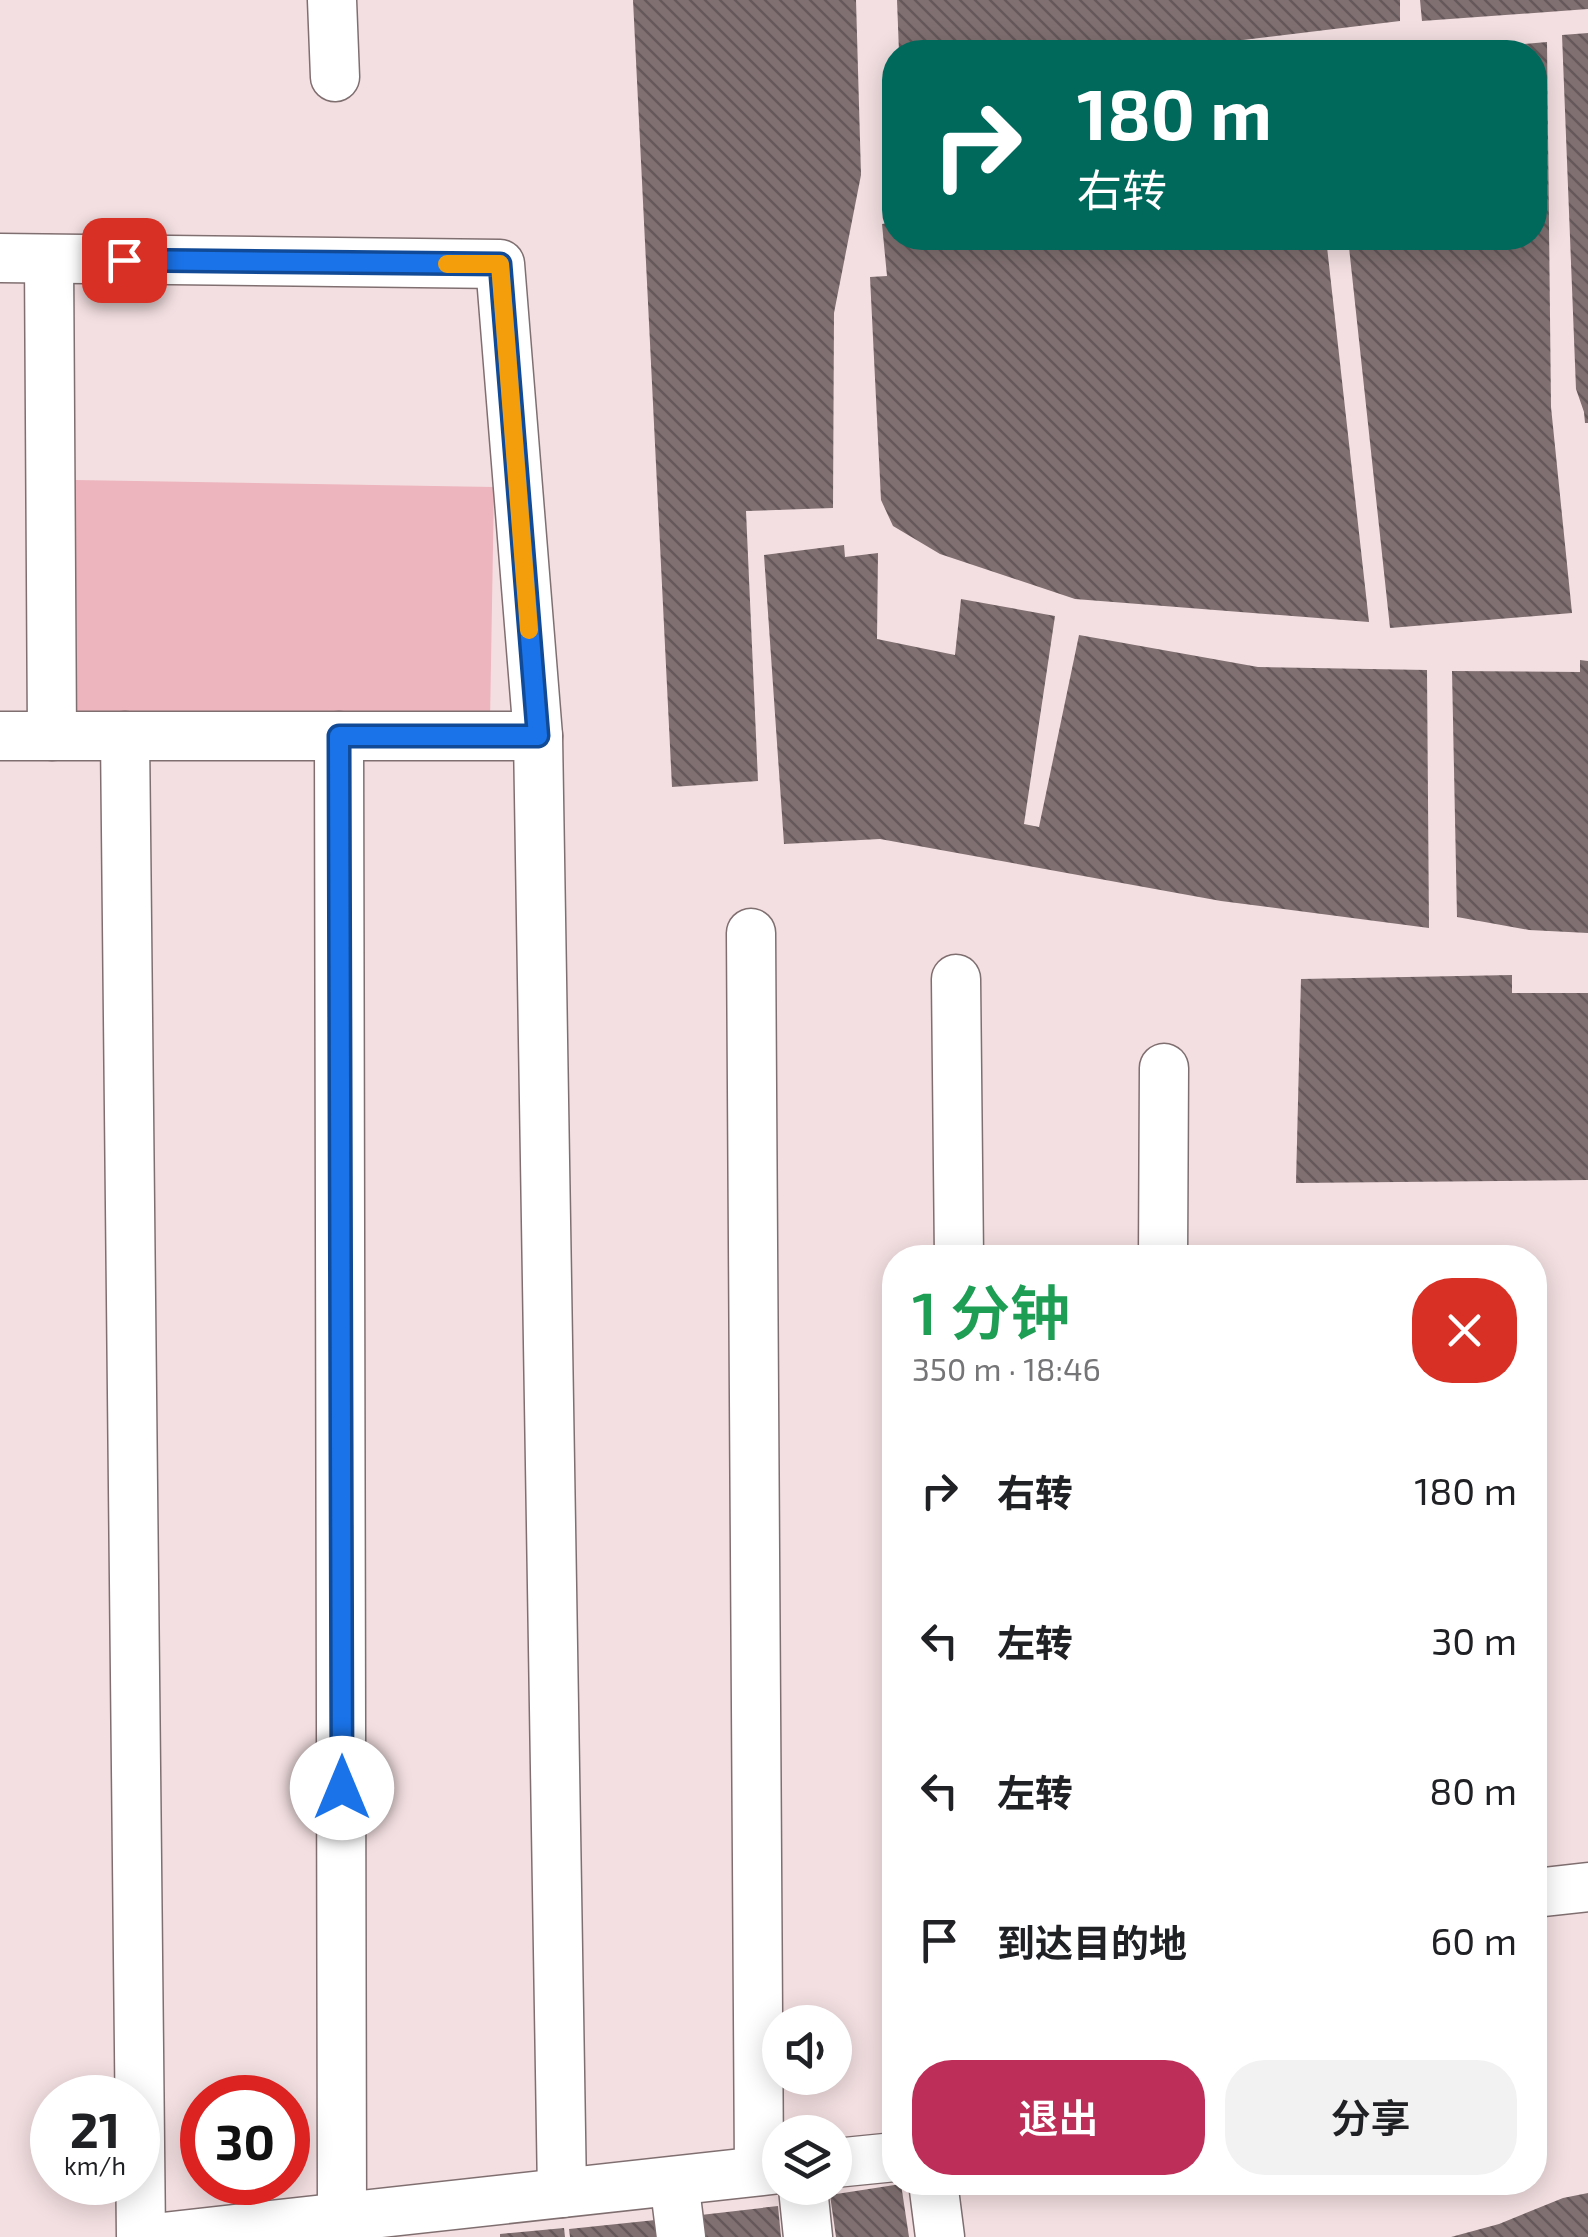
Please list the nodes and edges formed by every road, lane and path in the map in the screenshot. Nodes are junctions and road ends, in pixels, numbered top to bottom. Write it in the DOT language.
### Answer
graph roads {
  1 [pos="332,0"];
  2 [pos="336,77"];
  3 [pos="0,258"];
  4 [pos="48,259"];
  5 [pos="0,736"];
  6 [pos="52,736"];
  7 [pos="125,736"];
  8 [pos="339,736"];
  9 [pos="538,736"];
  10 [pos="750,933"];
  11 [pos="956,979"];
  12 [pos="1164,1068"];
  13 [pos="959,1245"];
  14 [pos="1163,1245"];
  15 [pos="1588,1887"];
  16 [pos="1547,1892"];
  17 [pos="769,2115"];
  18 [pos="882,2158"];
  19 [pos="852,2161"];
  20 [pos="762,2171"];
  21 [pos="674,2181"];
  22 [pos="562,2193"];
  23 [pos="935,2195"];
  24 [pos="805,2205"];
  25 [pos="342,2217"];
  26 [pos="141,2237"];
  27 [pos="163,2237"];
  28 [pos="681,2237"];
  29 [pos="808,2237"];
  30 [pos="940,2237"];
  1 -- 2 [label="street"];
  3 -- 4 [label="street"];
  4 -- 6 [label="street"];
  4 -- 9 [label="street"];
  5 -- 6 [label="street"];
  6 -- 7 [label="street"];
  7 -- 8 [label="street"];
  7 -- 26 [label="street"];
  8 -- 9 [label="street"];
  8 -- 25 [label="street"];
  9 -- 22 [label="street"];
  10 -- 17 [label="street"];
  11 -- 13 [label="street"];
  12 -- 14 [label="street"];
  15 -- 16 [label="street"];
  18 -- 19 [label="street"];
  20 -- 21 [label="street"];
  21 -- 22 [label="street"];
  21 -- 28 [label="street"];
  22 -- 25 [label="street"];
  23 -- 30 [label="street"];
  24 -- 29 [label="street"];
  25 -- 27 [label="street"];
}
